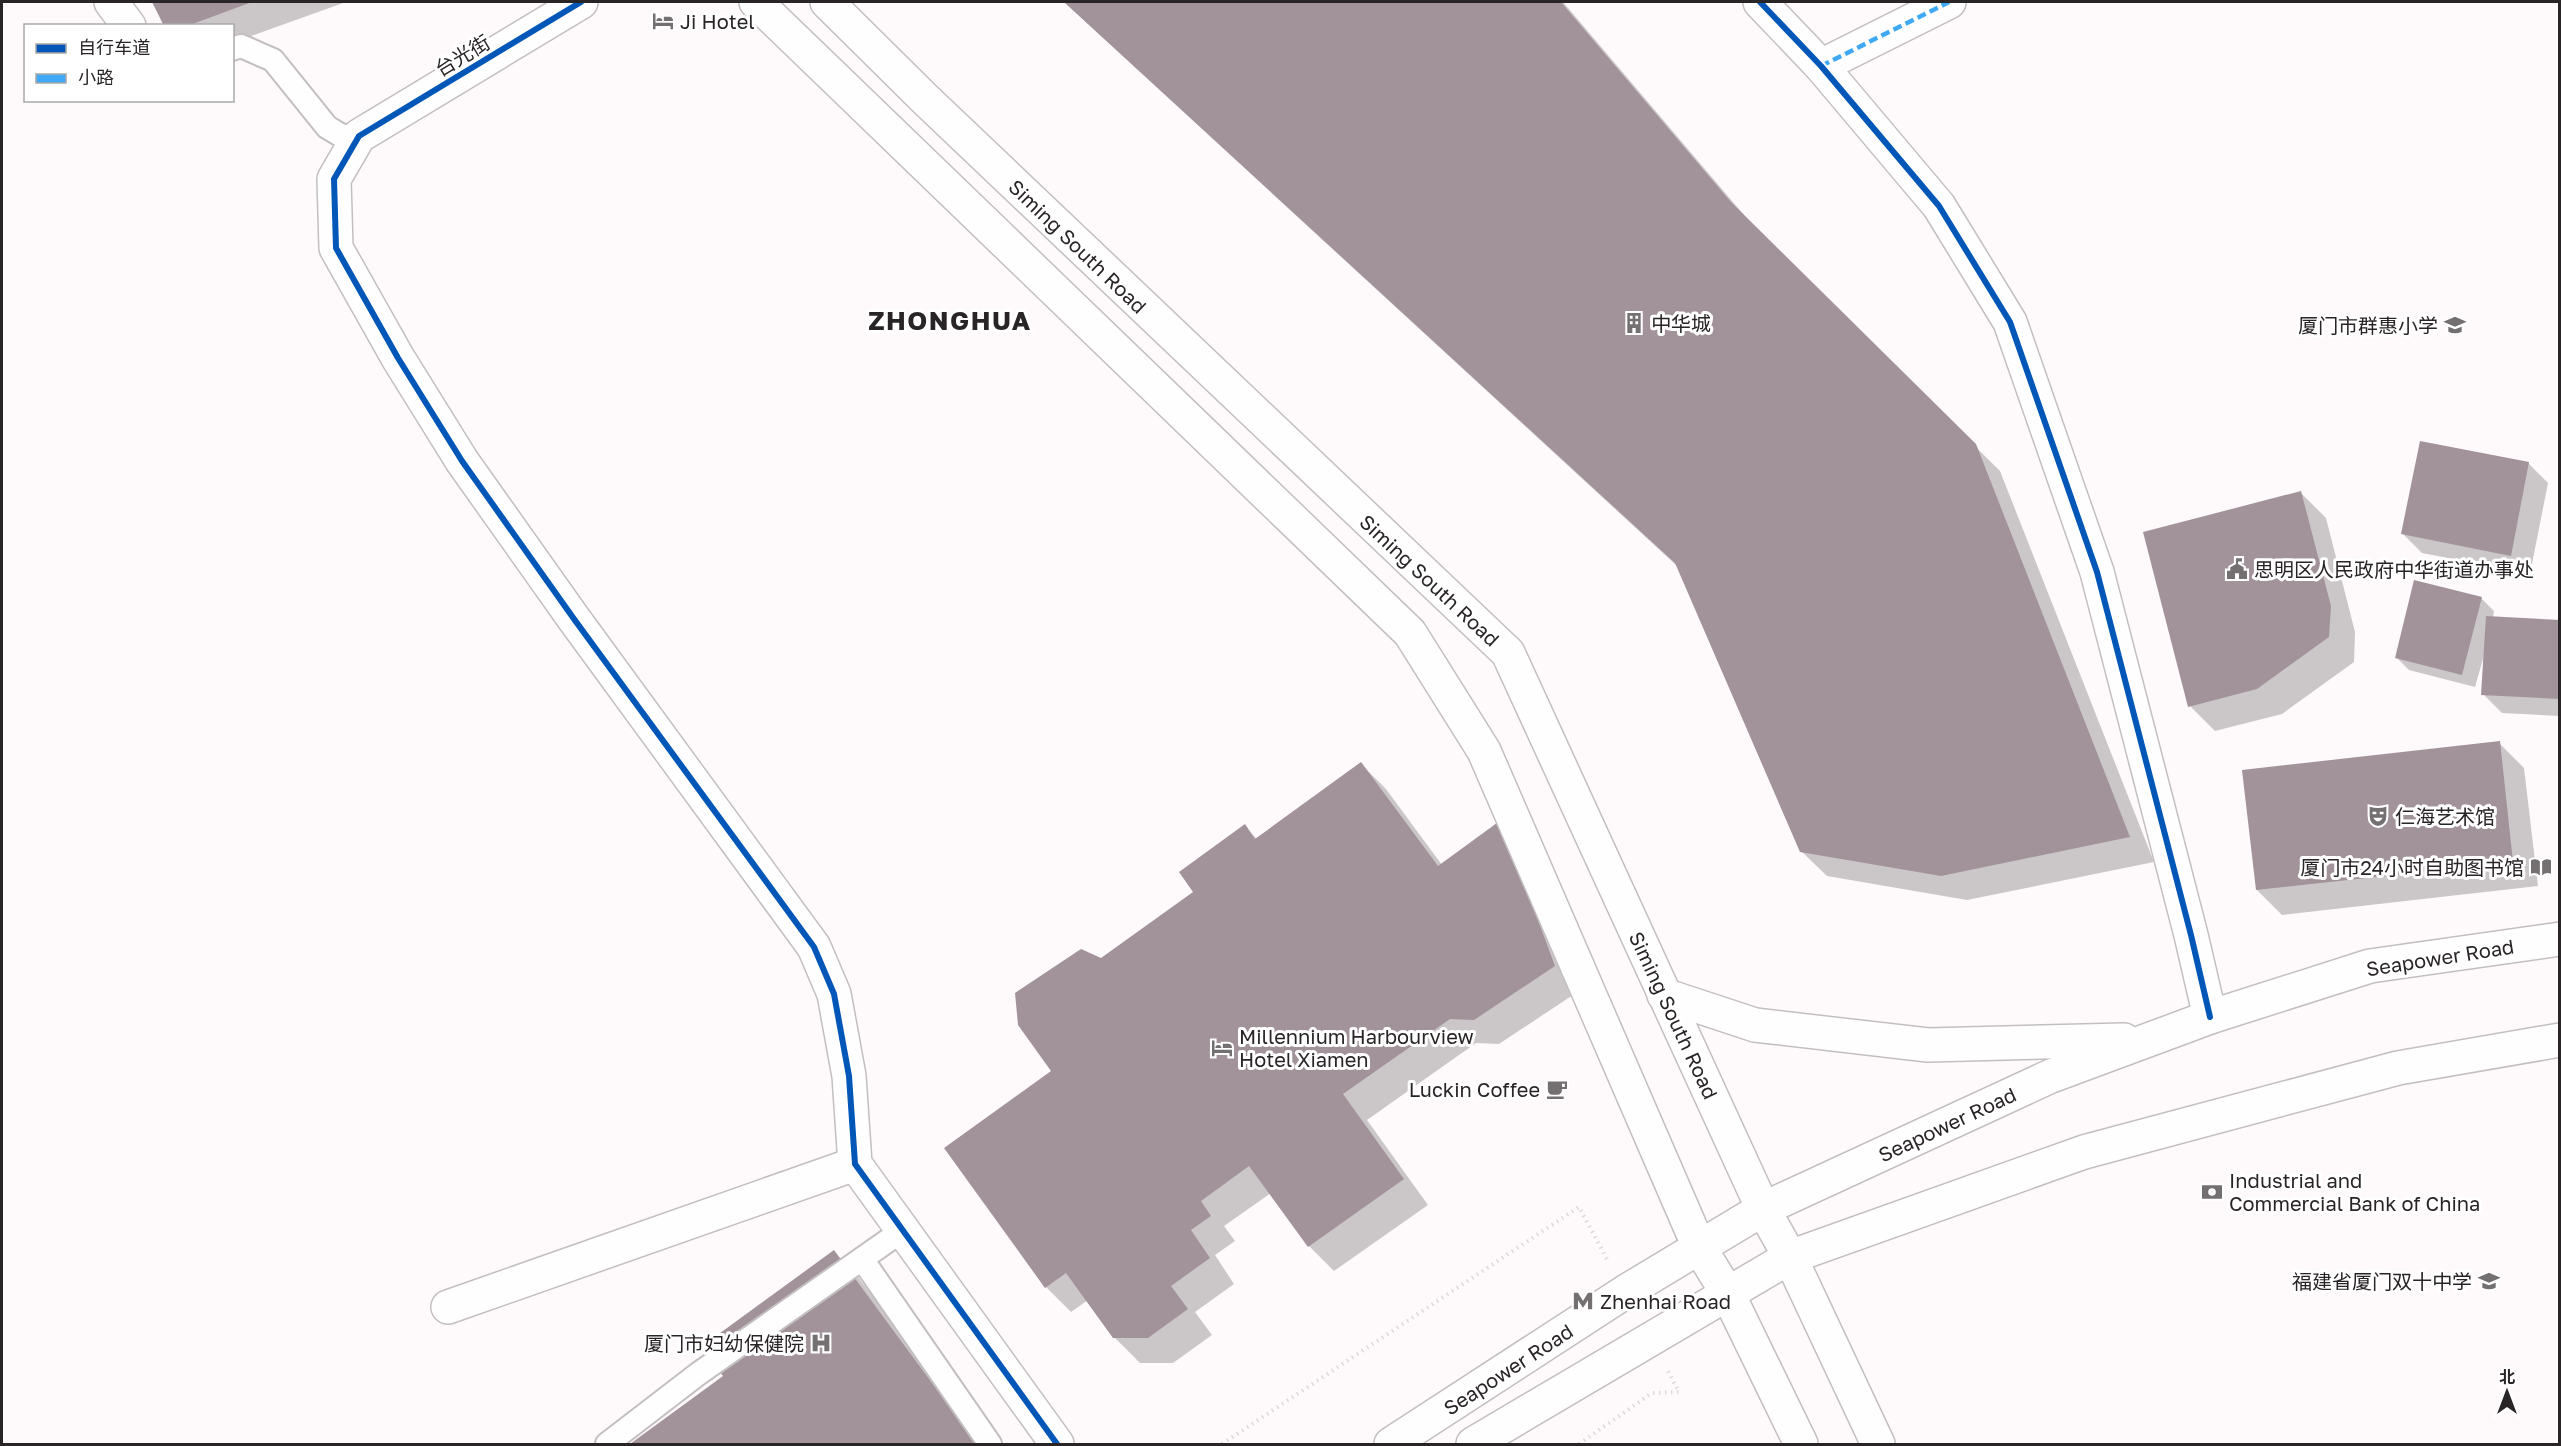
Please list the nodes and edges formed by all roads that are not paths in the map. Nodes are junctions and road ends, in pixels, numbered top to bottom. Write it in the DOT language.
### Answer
graph roads {
  1 [pos="111,2"];
  2 [pos="581,2"];
  3 [pos="756,2"];
  4 [pos="827,2"];
  5 [pos="1760,2"];
  6 [pos="1949,2"];
  7 [pos="128,24"];
  8 [pos="234,48"];
  9 [pos="1821,66"];
  10 [pos="359,136"];
  11 [pos="2559,939"];
  12 [pos="1664,995"];
  13 [pos="2210,1017"];
  14 [pos="2149,1040"];
  15 [pos="2559,1040"];
  16 [pos="855,1164"];
  17 [pos="1763,1209"];
  18 [pos="903,1230"];
  19 [pos="1699,1247"];
  20 [pos="1790,1257"];
  21 [pos="862,1259"];
  22 [pos="1728,1294"];
  23 [pos="448,1307"];
  24 [pos="607,1444"];
  25 [pos="990,1444"];
  26 [pos="1057,1444"];
  27 [pos="1391,1444"];
  28 [pos="1473,1444"];
  29 [pos="1801,1444"];
  30 [pos="1878,1444"];
  1 -- 7 [label="main road"];
  2 -- 10 [label="main road, 台光街"];
  3 -- 19 [label="main road"];
  4 -- 12 [label="main road, Siming South Road"];
  5 -- 9 [label="main road"];
  6 -- 9 [label="main road"];
  8 -- 10 [label="lane"];
  9 -- 13 [label="main road"];
  10 -- 16 [label="main road"];
  11 -- 13 [label="main road, Seapower Road"];
  12 -- 14 [label="main road"];
  12 -- 17 [label="main road, Siming South Road"];
  13 -- 14 [label="main road, Seapower Road"];
  14 -- 17 [label="main road, Seapower Road"];
  15 -- 20 [label="main road"];
  16 -- 18 [label="main road"];
  16 -- 23 [label="main road"];
  17 -- 19 [label="main road, Seapower Road"];
  17 -- 20 [label="main road, Siming South Road"];
  18 -- 21 [label="lane"];
  18 -- 26 [label="main road"];
  19 -- 22 [label="main road"];
  19 -- 27 [label="main road, Seapower Road"];
  20 -- 22 [label="main road"];
  20 -- 30 [label="main road, Siming South Road"];
  21 -- 24 [label="lane"];
  21 -- 25 [label="lane"];
  22 -- 28 [label="main road"];
  22 -- 29 [label="main road"];
}
